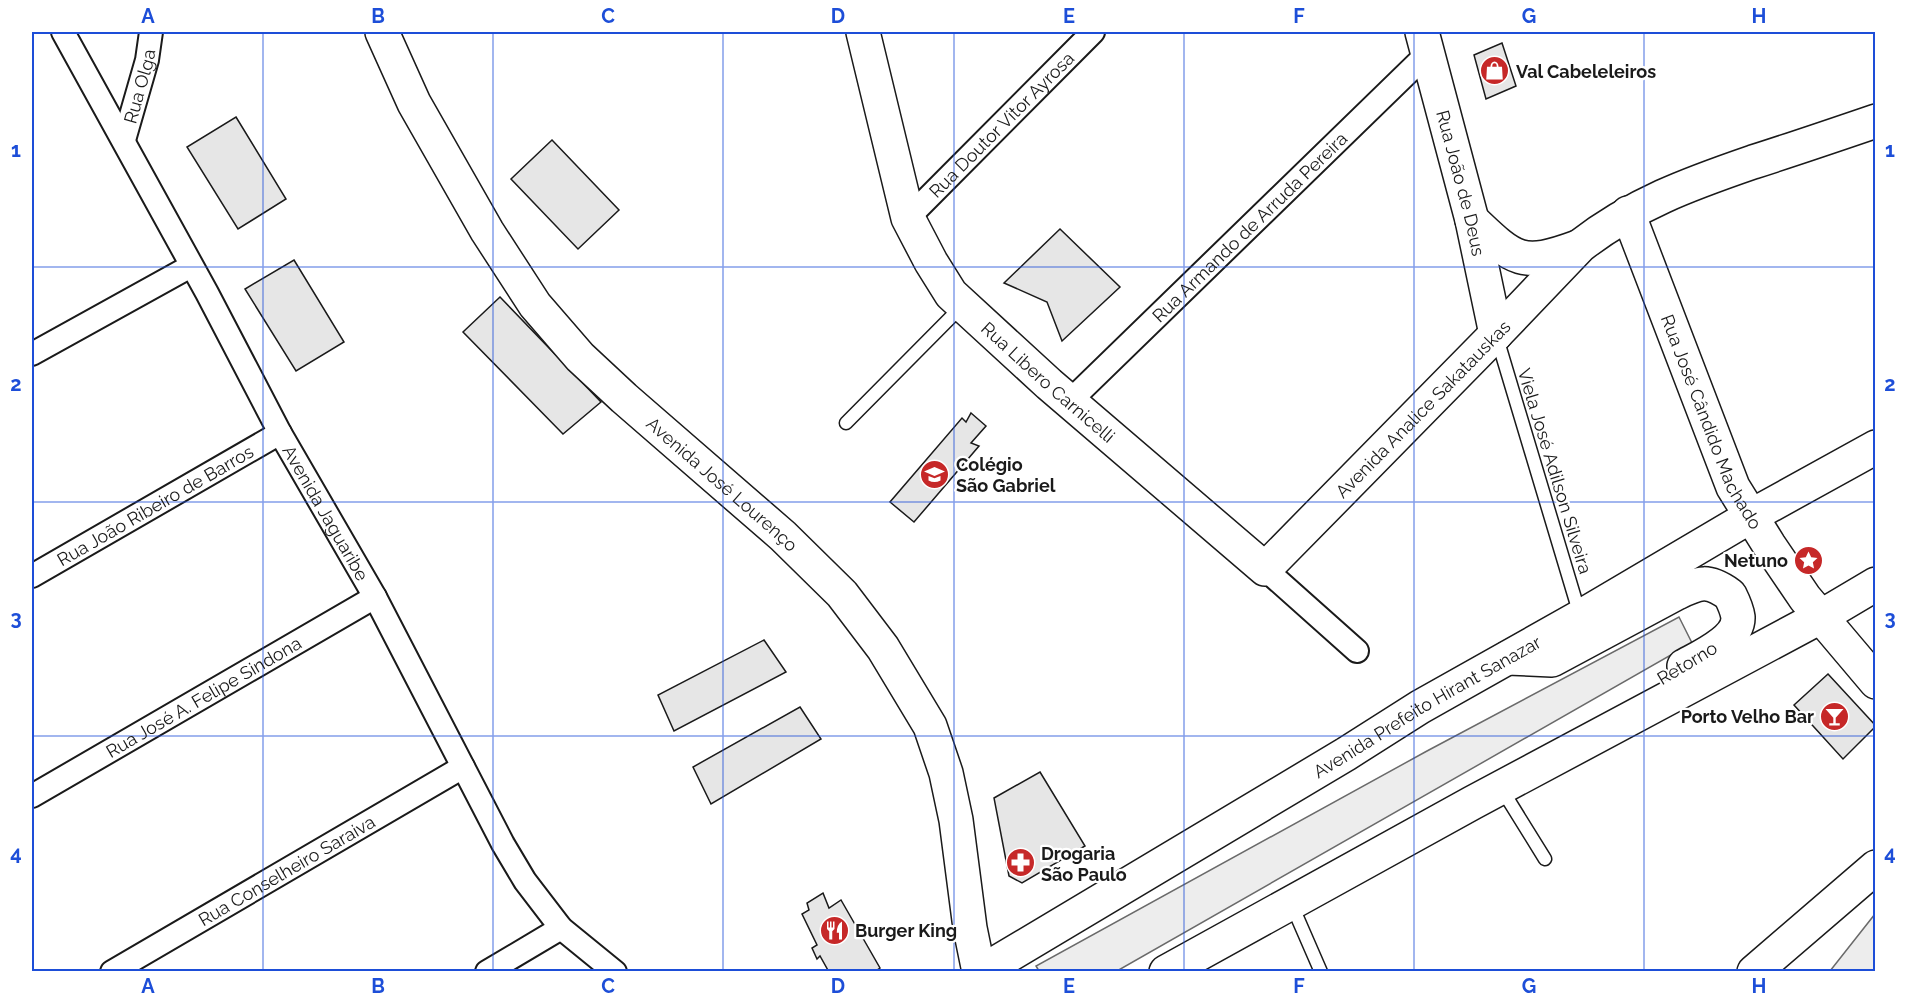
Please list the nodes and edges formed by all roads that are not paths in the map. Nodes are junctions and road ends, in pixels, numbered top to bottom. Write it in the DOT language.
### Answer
graph roads {
  1 [pos="63,32"];
  2 [pos="151,32"];
  3 [pos="382,32"];
  4 [pos="863,32"];
  5 [pos="1093,32"];
  6 [pos="1426,42"];
  7 [pos="1875,121"];
  8 [pos="124,140"];
  9 [pos="1628,213"];
  10 [pos="908,218"];
  11 [pos="1472,220"];
  12 [pos="1580,246"];
  13 [pos="191,266"];
  14 [pos="962,305"];
  15 [pos="1496,334"];
  16 [pos="32,354"];
  17 [pos="1070,401"];
  18 [pos="846,423"];
  19 [pos="280,433"];
  20 [pos="1875,447"];
  21 [pos="1751,516"];
  22 [pos="1265,569"];
  23 [pos="32,576"];
  24 [pos="1875,584"];
  25 [pos="375,597"];
  26 [pos="1813,607"];
  27 [pos="1580,617"];
  28 [pos="1357,651"];
  29 [pos="1508,658"];
  30 [pos="1875,682"];
  31 [pos="463,767"];
  32 [pos="1515,780"];
  33 [pos="32,796"];
  34 [pos="1545,859"];
  35 [pos="1875,867"];
  36 [pos="1290,902"];
  37 [pos="561,928"];
  38 [pos="112,972"];
  39 [pos="487,972"];
  40 [pos="615,972"];
  41 [pos="980,972"];
  42 [pos="1166,972"];
  43 [pos="1322,972"];
  44 [pos="1754,972"];
  1 -- 8 [label="street, Avenida Jaguaribe"];
  2 -- 8 [label="street, Rua Olga"];
  3 -- 41 [label="main road, Avenida José Lourenço"];
  4 -- 10 [label="main road, Rua Libero Carnicelli"];
  5 -- 10 [label="street, Rua Doutor Vitor Ayrosa"];
  6 -- 11 [label="main road, Rua João de Deus"];
  6 -- 17 [label="street, Rua Armando de Arruda Pereira"];
  7 -- 9 [label="main road, Avenida Analice Sakatauskas"];
  8 -- 13 [label="street, Avenida Jaguaribe"];
  9 -- 12 [label="main road, Avenida Analice Sakatauskas"];
  9 -- 21 [label="main road, Rua José Cândido Machado"];
  10 -- 14 [label="main road, Rua Libero Carnicelli"];
  11 -- 12 [label="main road, Avenida Analice Sakatauskas"];
  11 -- 15 [label="main road, Rua João de Deus"];
  12 -- 15 [label="main road, Avenida Analice Sakatauskas"];
  13 -- 16 [label="street"];
  13 -- 19 [label="street, Avenida Jaguaribe"];
  14 -- 17 [label="main road, Rua Libero Carnicelli"];
  14 -- 18 [label="lane"];
  15 -- 22 [label="main road, Avenida Analice Sakatauskas"];
  15 -- 27 [label="lane, Viela José Adilson Silveira"];
  17 -- 22 [label="main road, Rua Libero Carnicelli"];
  19 -- 23 [label="street, Rua João Ribeiro de Barros"];
  19 -- 25 [label="street, Avenida Jaguaribe"];
  20 -- 21 [label="main road, Avenida Prefeito Hirant Sanazar"];
  21 -- 26 [label="main road, Rua José Cândido Machado"];
  21 -- 27 [label="main road, Avenida Prefeito Hirant Sanazar"];
  22 -- 28 [label="street, Rua Libero Carnicelli"];
  24 -- 26 [label="main road"];
  25 -- 31 [label="street, Avenida Jaguaribe"];
  25 -- 33 [label="street, Rua José A. Felipe Sindona"];
  26 -- 30 [label="main road, Rua José Cândido Machado"];
  26 -- 32 [label="main road"];
  27 -- 29 [label="main road, Avenida Prefeito Hirant Sanazar"];
  29 -- 32 [label="main road, Retorno"];
  29 -- 41 [label="main road, Avenida Prefeito Hirant Sanazar"];
  31 -- 37 [label="street, Avenida Jaguaribe"];
  31 -- 38 [label="street, Rua Conselheiro Saraiva"];
  32 -- 34 [label="lane"];
  32 -- 36 [label="main road"];
  35 -- 44 [label="main road"];
  36 -- 42 [label="main road"];
  36 -- 43 [label="lane"];
  37 -- 39 [label="street"];
  37 -- 40 [label="street, Avenida Jaguaribe"];
}
